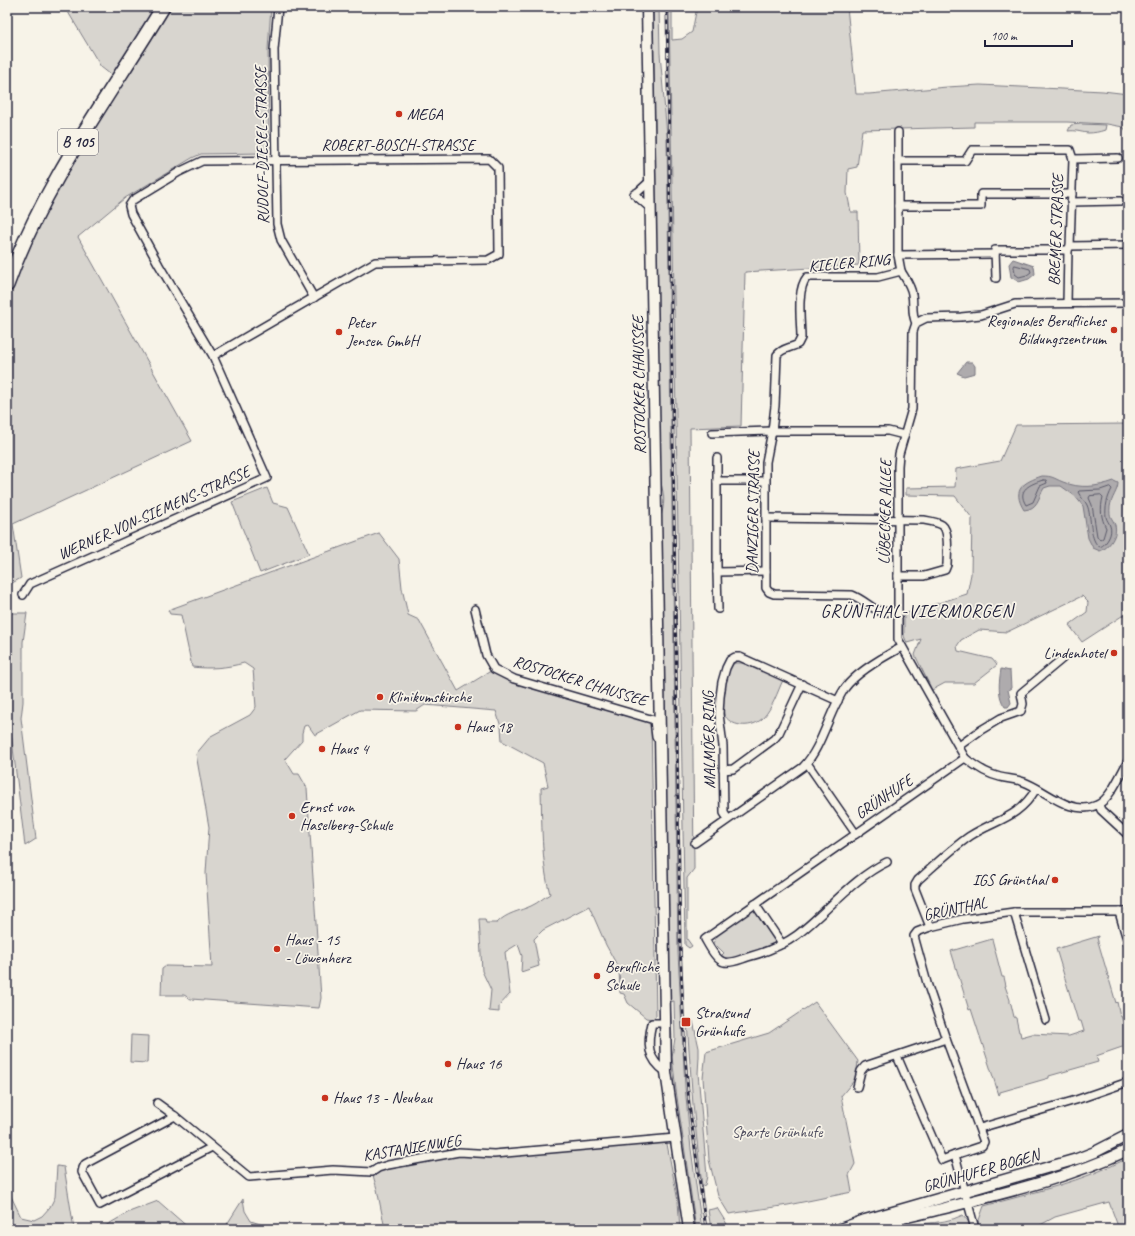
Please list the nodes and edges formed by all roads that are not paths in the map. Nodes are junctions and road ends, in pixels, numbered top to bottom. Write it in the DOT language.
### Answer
graph roads {
  1 [pos="163,7"];
  2 [pos="278,7"];
  3 [pos="648,7"];
  4 [pos="898,132"];
  5 [pos="1118,158"];
  6 [pos="1073,159"];
  7 [pos="276,161"];
  8 [pos="898,161"];
  9 [pos="650,181"];
  10 [pos="1072,194"];
  11 [pos="1120,201"];
  12 [pos="1071,202"];
  13 [pos="898,206"];
  14 [pos="650,208"];
  15 [pos="1128,245"];
  16 [pos="1069,248"];
  17 [pos="995,254"];
  18 [pos="898,255"];
  19 [pos="901,271"];
  20 [pos="996,278"];
  21 [pos="7,285"];
  22 [pos="314,298"];
  23 [pos="1068,303"];
  24 [pos="1128,304"];
  25 [pos="916,323"];
  26 [pos="213,356"];
  27 [pos="772,431"];
  28 [pos="712,432"];
  29 [pos="904,435"];
  30 [pos="717,458"];
  31 [pos="765,480"];
  32 [pos="717,481"];
  33 [pos="766,518"];
  34 [pos="897,519"];
  35 [pos="766,571"];
  36 [pos="717,572"];
  37 [pos="898,576"];
  38 [pos="23,595"];
  39 [pos="475,609"];
  40 [pos="718,609"];
  41 [pos="898,612"];
  42 [pos="902,647"];
  43 [pos="1062,659"];
  44 [pos="802,684"];
  45 [pos="838,701"];
  46 [pos="959,746"];
  47 [pos="966,758"];
  48 [pos="1128,761"];
  49 [pos="661,763"];
  50 [pos="807,763"];
  51 [pos="723,770"];
  52 [pos="1036,789"];
  53 [pos="1099,805"];
  54 [pos="728,819"];
  55 [pos="856,834"];
  56 [pos="1128,835"];
  57 [pos="695,843"];
  58 [pos="887,862"];
  59 [pos="755,904"];
  60 [pos="1014,912"];
  61 [pos="1119,912"];
  62 [pos="1128,912"];
  63 [pos="930,927"];
  64 [pos="1128,943"];
  65 [pos="782,944"];
  66 [pos="1046,1020"];
  67 [pos="664,1023"];
  68 [pos="946,1039"];
  69 [pos="897,1056"];
  70 [pos="666,1072"];
  71 [pos="1128,1082"];
  72 [pos="857,1088"];
  73 [pos="157,1103"];
  74 [pos="175,1116"];
  75 [pos="980,1128"];
  76 [pos="1128,1135"];
  77 [pos="675,1138"];
  78 [pos="212,1147"];
  79 [pos="1128,1150"];
  80 [pos="955,1156"];
  81 [pos="965,1192"];
  82 [pos="968,1202"];
  83 [pos="689,1229"];
  84 [pos="840,1229"];
  85 [pos="861,1229"];
  86 [pos="975,1229"];
  1 -- 21 [label="highway, B 105"];
  2 -- 7 [label="street, RUDOLF-DIESEL-STRASSE"];
  3 -- 9 [label="main road, ROSTOCKER CHAUSSEE"];
  4 -- 8 [label="street"];
  5 -- 6 [label="street, BREMER STRASSE"];
  6 -- 8 [label="street, BREMER STRASSE"];
  6 -- 10 [label="street, BREMER STRASSE"];
  7 -- 22 [label="street, RUDOLF-DIESEL-STRASSE"];
  7 -- 22 [label="street, ROBERT-BOSCH-STRASSE"];
  7 -- 26 [label="street, WERNER-VON-SIEMENS-STRASSE"];
  8 -- 13 [label="street"];
  9 -- 14 [label="main road, ROSTOCKER CHAUSSEE"];
  9 -- 14 [label="street"];
  10 -- 12 [label="street, BREMER STRASSE"];
  10 -- 13 [label="street"];
  11 -- 12 [label="street"];
  12 -- 16 [label="street, BREMER STRASSE"];
  13 -- 18 [label="street"];
  14 -- 49 [label="main road, ROSTOCKER CHAUSSEE"];
  15 -- 16 [label="street"];
  16 -- 17 [label="street"];
  16 -- 23 [label="street, BREMER STRASSE"];
  17 -- 18 [label="street"];
  17 -- 20 [label="street"];
  18 -- 19 [label="street"];
  19 -- 25 [label="street, KIELER RING"];
  19 -- 27 [label="street, KIELER RING"];
  22 -- 26 [label="street"];
  23 -- 24 [label="street"];
  23 -- 25 [label="street"];
  25 -- 29 [label="street, LÜBECKER ALLEE"];
  26 -- 38 [label="street, WERNER-VON-SIEMENS-STRASSE"];
  27 -- 28 [label="street, DANZIGER STRASSE"];
  27 -- 29 [label="street"];
  27 -- 31 [label="street, DANZIGER STRASSE"];
  29 -- 34 [label="street, LÜBECKER ALLEE"];
  30 -- 32 [label="street"];
  31 -- 32 [label="street"];
  31 -- 33 [label="street, DANZIGER STRASSE"];
  32 -- 36 [label="street"];
  33 -- 34 [label="street"];
  33 -- 35 [label="street, DANZIGER STRASSE"];
  34 -- 37 [label="street, LÜBECKER ALLEE"];
  34 -- 37 [label="street"];
  35 -- 36 [label="street"];
  35 -- 41 [label="street, DANZIGER STRASSE"];
  36 -- 40 [label="street"];
  37 -- 41 [label="street, LÜBECKER ALLEE"];
  39 -- 49 [label="street, ROSTOCKER CHAUSSEE"];
  41 -- 42 [label="street, LÜBECKER ALLEE"];
  42 -- 45 [label="street"];
  42 -- 46 [label="street, LÜBECKER ALLEE"];
  43 -- 46 [label="street"];
  44 -- 45 [label="street, MALMÖER RING"];
  44 -- 51 [label="street"];
  44 -- 51 [label="street, MALMÖER RING"];
  45 -- 50 [label="street"];
  46 -- 47 [label="street, LÜBECKER ALLEE"];
  47 -- 52 [label="street"];
  47 -- 55 [label="street, GRÜNHUFE"];
  48 -- 53 [label="street"];
  49 -- 67 [label="main road, ROSTOCKER CHAUSSEE"];
  50 -- 54 [label="street"];
  50 -- 55 [label="street"];
  51 -- 54 [label="street, MALMÖER RING"];
  52 -- 53 [label="street"];
  52 -- 63 [label="street"];
  53 -- 56 [label="street"];
  54 -- 57 [label="street"];
  55 -- 59 [label="street, GRÜNHUFE"];
  58 -- 65 [label="street, GRÜNHUFE"];
  59 -- 65 [label="street"];
  59 -- 65 [label="street, GRÜNHUFE"];
  60 -- 61 [label="street, GRÜNTHAL"];
  60 -- 63 [label="street, GRÜNTHAL"];
  60 -- 66 [label="street"];
  61 -- 62 [label="street, GRÜNTHAL"];
  61 -- 64 [label="street"];
  63 -- 68 [label="street, GRÜNTHAL"];
  67 -- 70 [label="main road, ROSTOCKER CHAUSSEE"];
  67 -- 70 [label="street"];
  68 -- 69 [label="street"];
  68 -- 75 [label="street"];
  69 -- 72 [label="street"];
  69 -- 80 [label="street"];
  70 -- 77 [label="main road, ROSTOCKER CHAUSSEE"];
  71 -- 75 [label="street"];
  73 -- 74 [label="street, KASTANIENWEG"];
  74 -- 78 [label="street, KASTANIENWEG"];
  74 -- 78 [label="street"];
  75 -- 80 [label="street"];
  76 -- 81 [label="main road, GRÜNHUFER BOGEN"];
  77 -- 78 [label="street, KASTANIENWEG"];
  77 -- 83 [label="main road, ROSTOCKER CHAUSSEE"];
  79 -- 82 [label="main road, GRÜNHUFER BOGEN"];
  80 -- 81 [label="street"];
  81 -- 82 [label="street"];
  81 -- 84 [label="main road, GRÜNHUFER BOGEN"];
  82 -- 85 [label="main road, GRÜNHUFER BOGEN"];
  82 -- 86 [label="street"];
}
